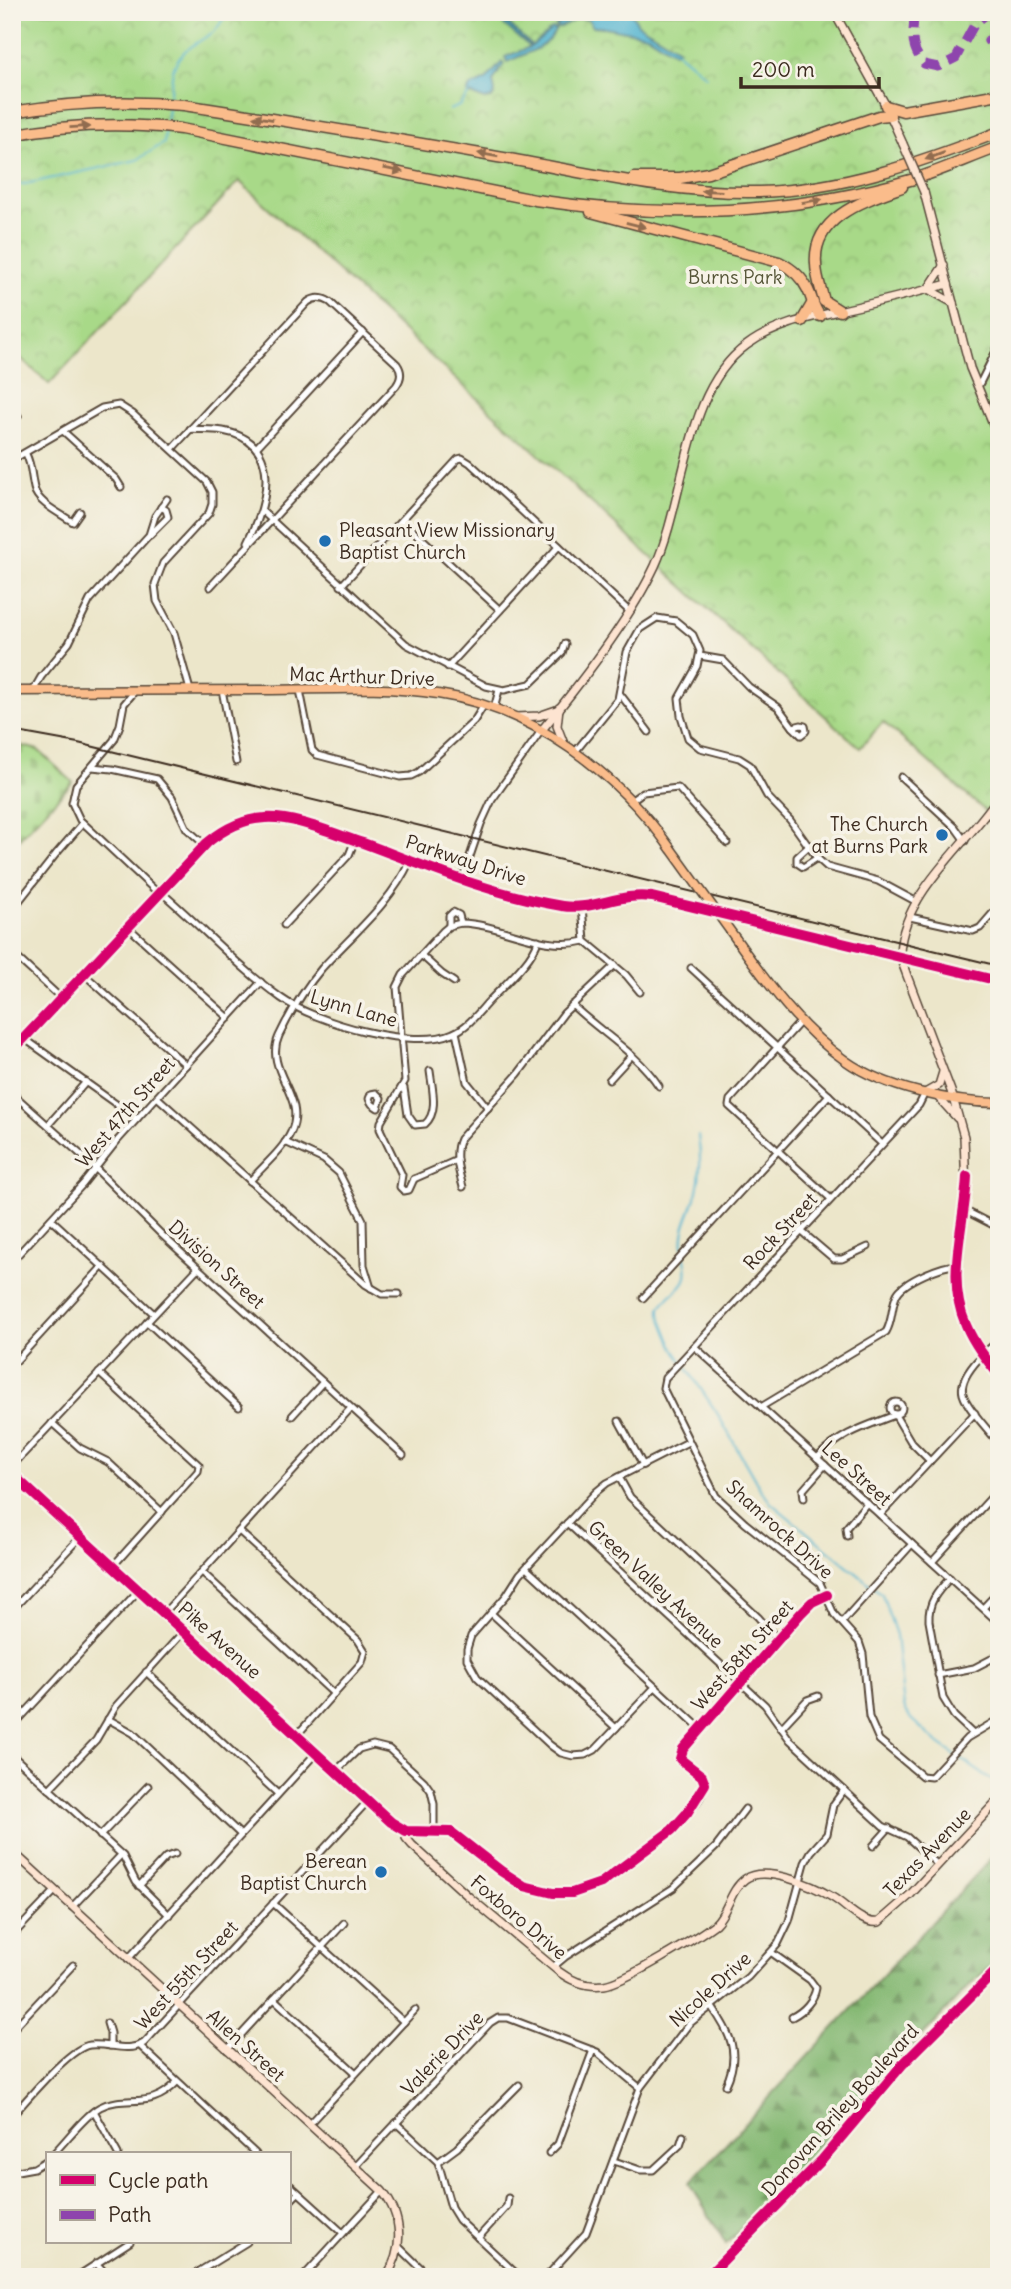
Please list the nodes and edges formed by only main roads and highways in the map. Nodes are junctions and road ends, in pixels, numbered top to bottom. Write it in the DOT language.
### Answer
graph roads {
  1 [pos="999,94"];
  2 [pos="12,112"];
  3 [pos="999,132"];
  4 [pos="12,135"];
  5 [pos="999,146"];
  6 [pos="915,178"];
  7 [pos="618,179"];
  8 [pos="570,205"];
  9 [pos="824,301"];
  10 [pos="812,304"];
  11 [pos="840,311"];
  12 [pos="802,321"];
  13 [pos="12,691"];
  14 [pos="999,1103"];
  1 -- 7 [label="highway"];
  7 -- 2 [label="highway, one-way"];
  3 -- 7 [label="highway, one-way"];
  4 -- 8 [label="highway, one-way"];
  5 -- 6 [label="highway"];
  8 -- 6 [label="highway, one-way"];
  6 -- 9 [label="highway"];
  8 -- 10 [label="highway, one-way"];
  9 -- 10 [label="highway"];
  9 -- 11 [label="highway"];
  10 -- 12 [label="highway"];
  13 -- 14 [label="main road, Mac Arthur Drive, bridge"];
}
